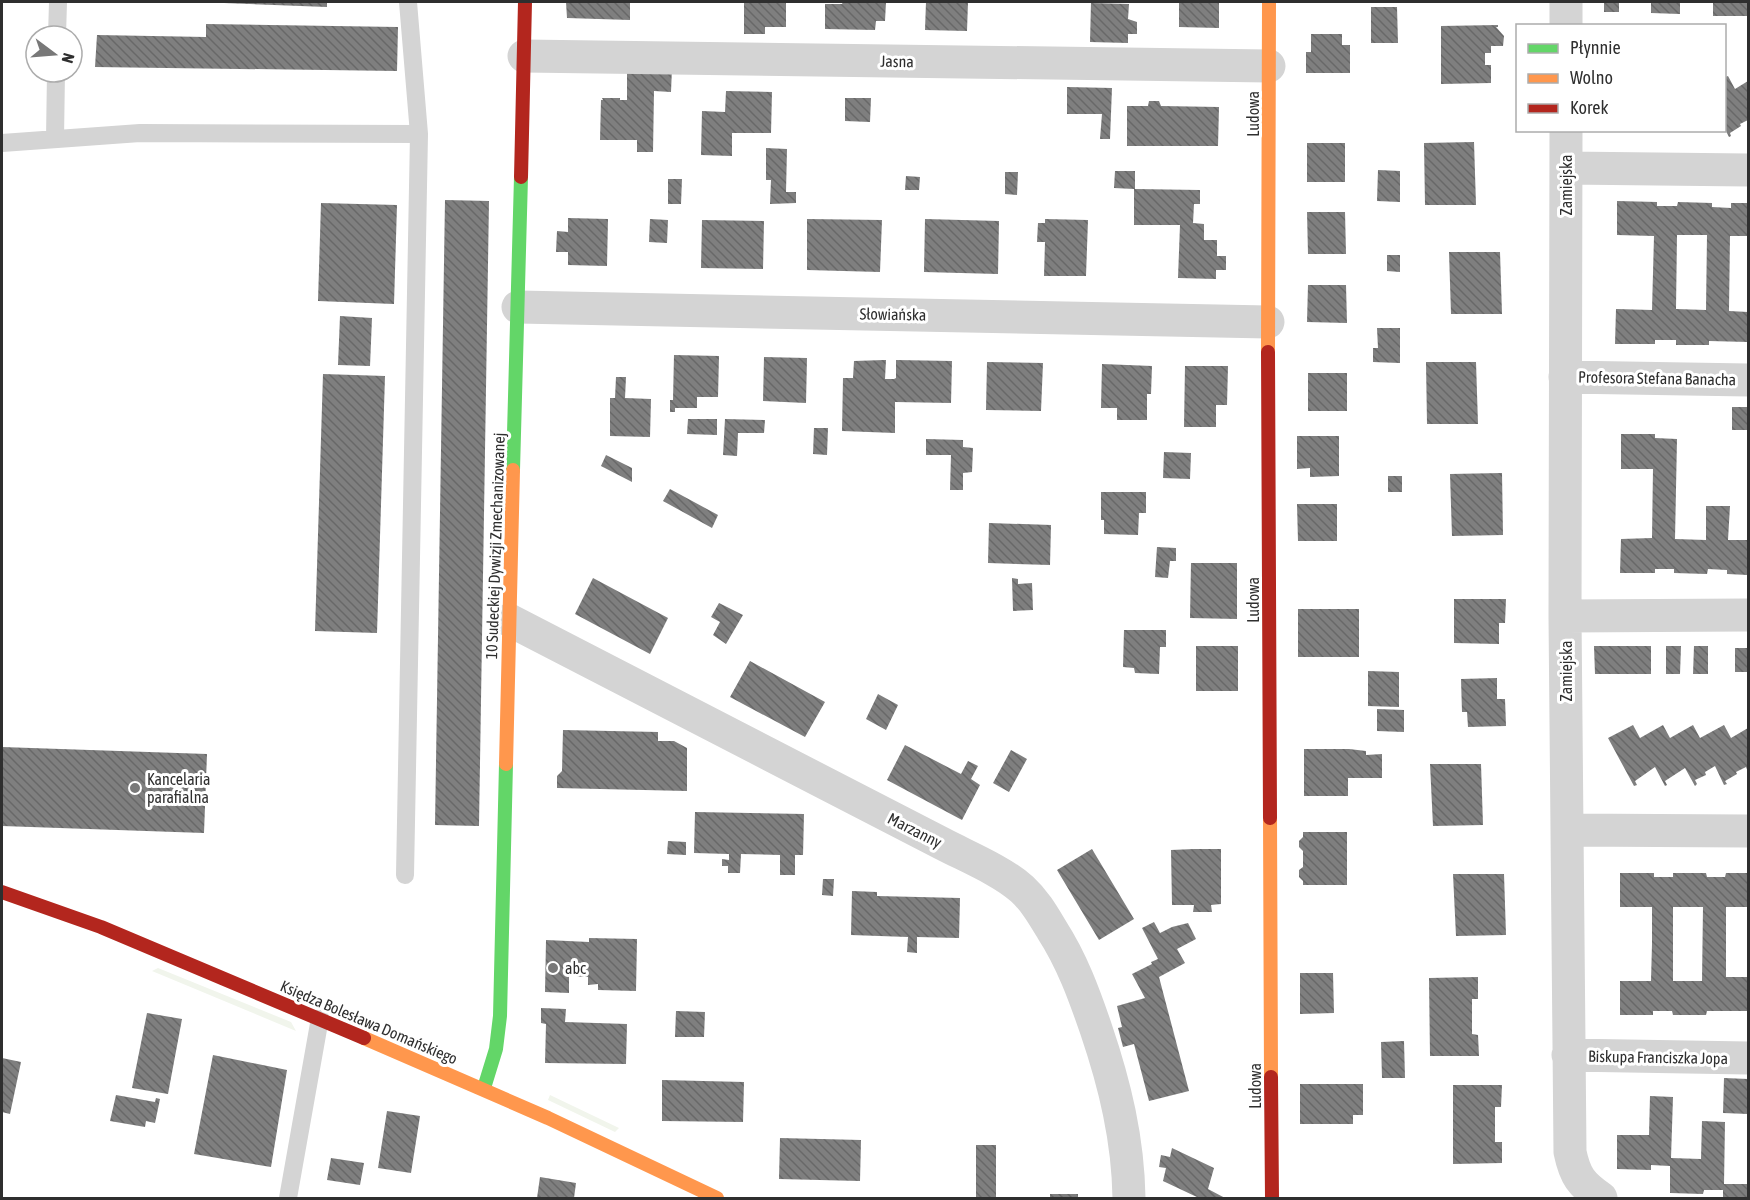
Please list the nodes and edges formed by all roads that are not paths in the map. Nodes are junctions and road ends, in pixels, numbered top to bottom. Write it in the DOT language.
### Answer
graph roads {
  1 [pos="58,2"];
  2 [pos="408,2"];
  3 [pos="525,2"];
  4 [pos="1269,2"];
  5 [pos="1566,2"];
  6 [pos="57,24"];
  7 [pos="1566,24"];
  8 [pos="524,56"];
  9 [pos="1269,66"];
  10 [pos="56,84"];
  11 [pos="1566,132"];
  12 [pos="419,134"];
  13 [pos="55,139"];
  14 [pos="2,142"];
  15 [pos="1566,168"];
  16 [pos="1749,170"];
  17 [pos="518,307"];
  18 [pos="1268,322"];
  19 [pos="1565,377"];
  20 [pos="1749,380"];
  21 [pos="1749,615"];
  22 [pos="1565,616"];
  23 [pos="509,620"];
  24 [pos="1567,830"];
  25 [pos="1749,831"];
  26 [pos="405,875"];
  27 [pos="2,892"];
  28 [pos="320,1018"];
  29 [pos="1568,1055"];
  30 [pos="1749,1058"];
  31 [pos="484,1088"];
  32 [pos="288,1198"];
  33 [pos="717,1198"];
  34 [pos="1129,1198"];
  35 [pos="1272,1198"];
  36 [pos="1601,1198"];
  1 -- 6 [label="lane"];
  2 -- 12 [label="lane"];
  3 -- 8 [label="street, 10 Sudeckiej Dywizji Zmechanizowanej"];
  4 -- 9 [label="street, Ludowa"];
  5 -- 7 [label="street"];
  8 -- 9 [label="street, Jasna"];
  8 -- 17 [label="street, 10 Sudeckiej Dywizji Zmechanizowanej"];
  9 -- 18 [label="street, Ludowa"];
  10 -- 13 [label="lane"];
  11 -- 15 [label="street, Zamiejska"];
  12 -- 13 [label="lane"];
  12 -- 26 [label="lane"];
  13 -- 14 [label="lane"];
  15 -- 16 [label="street"];
  15 -- 19 [label="street, Zamiejska"];
  17 -- 18 [label="street, Słowiańska"];
  17 -- 23 [label="street, 10 Sudeckiej Dywizji Zmechanizowanej"];
  18 -- 35 [label="street, Ludowa"];
  19 -- 20 [label="street, Profesora Stefana Banacha"];
  19 -- 22 [label="street, Zamiejska"];
  21 -- 22 [label="street"];
  22 -- 24 [label="street, Zamiejska"];
  23 -- 31 [label="street, 10 Sudeckiej Dywizji Zmechanizowanej"];
  23 -- 34 [label="street, Marzanny"];
  24 -- 25 [label="street"];
  24 -- 29 [label="street, Zamiejska"];
  27 -- 28 [label="street, Księdza Bolesława Domańskiego"];
  28 -- 31 [label="street, Księdza Bolesława Domańskiego"];
  28 -- 32 [label="lane"];
  29 -- 30 [label="street, Biskupa Franciszka Jopa"];
  29 -- 36 [label="street, Zamiejska"];
  31 -- 33 [label="street, Księdza Bolesława Domańskiego"];
}
